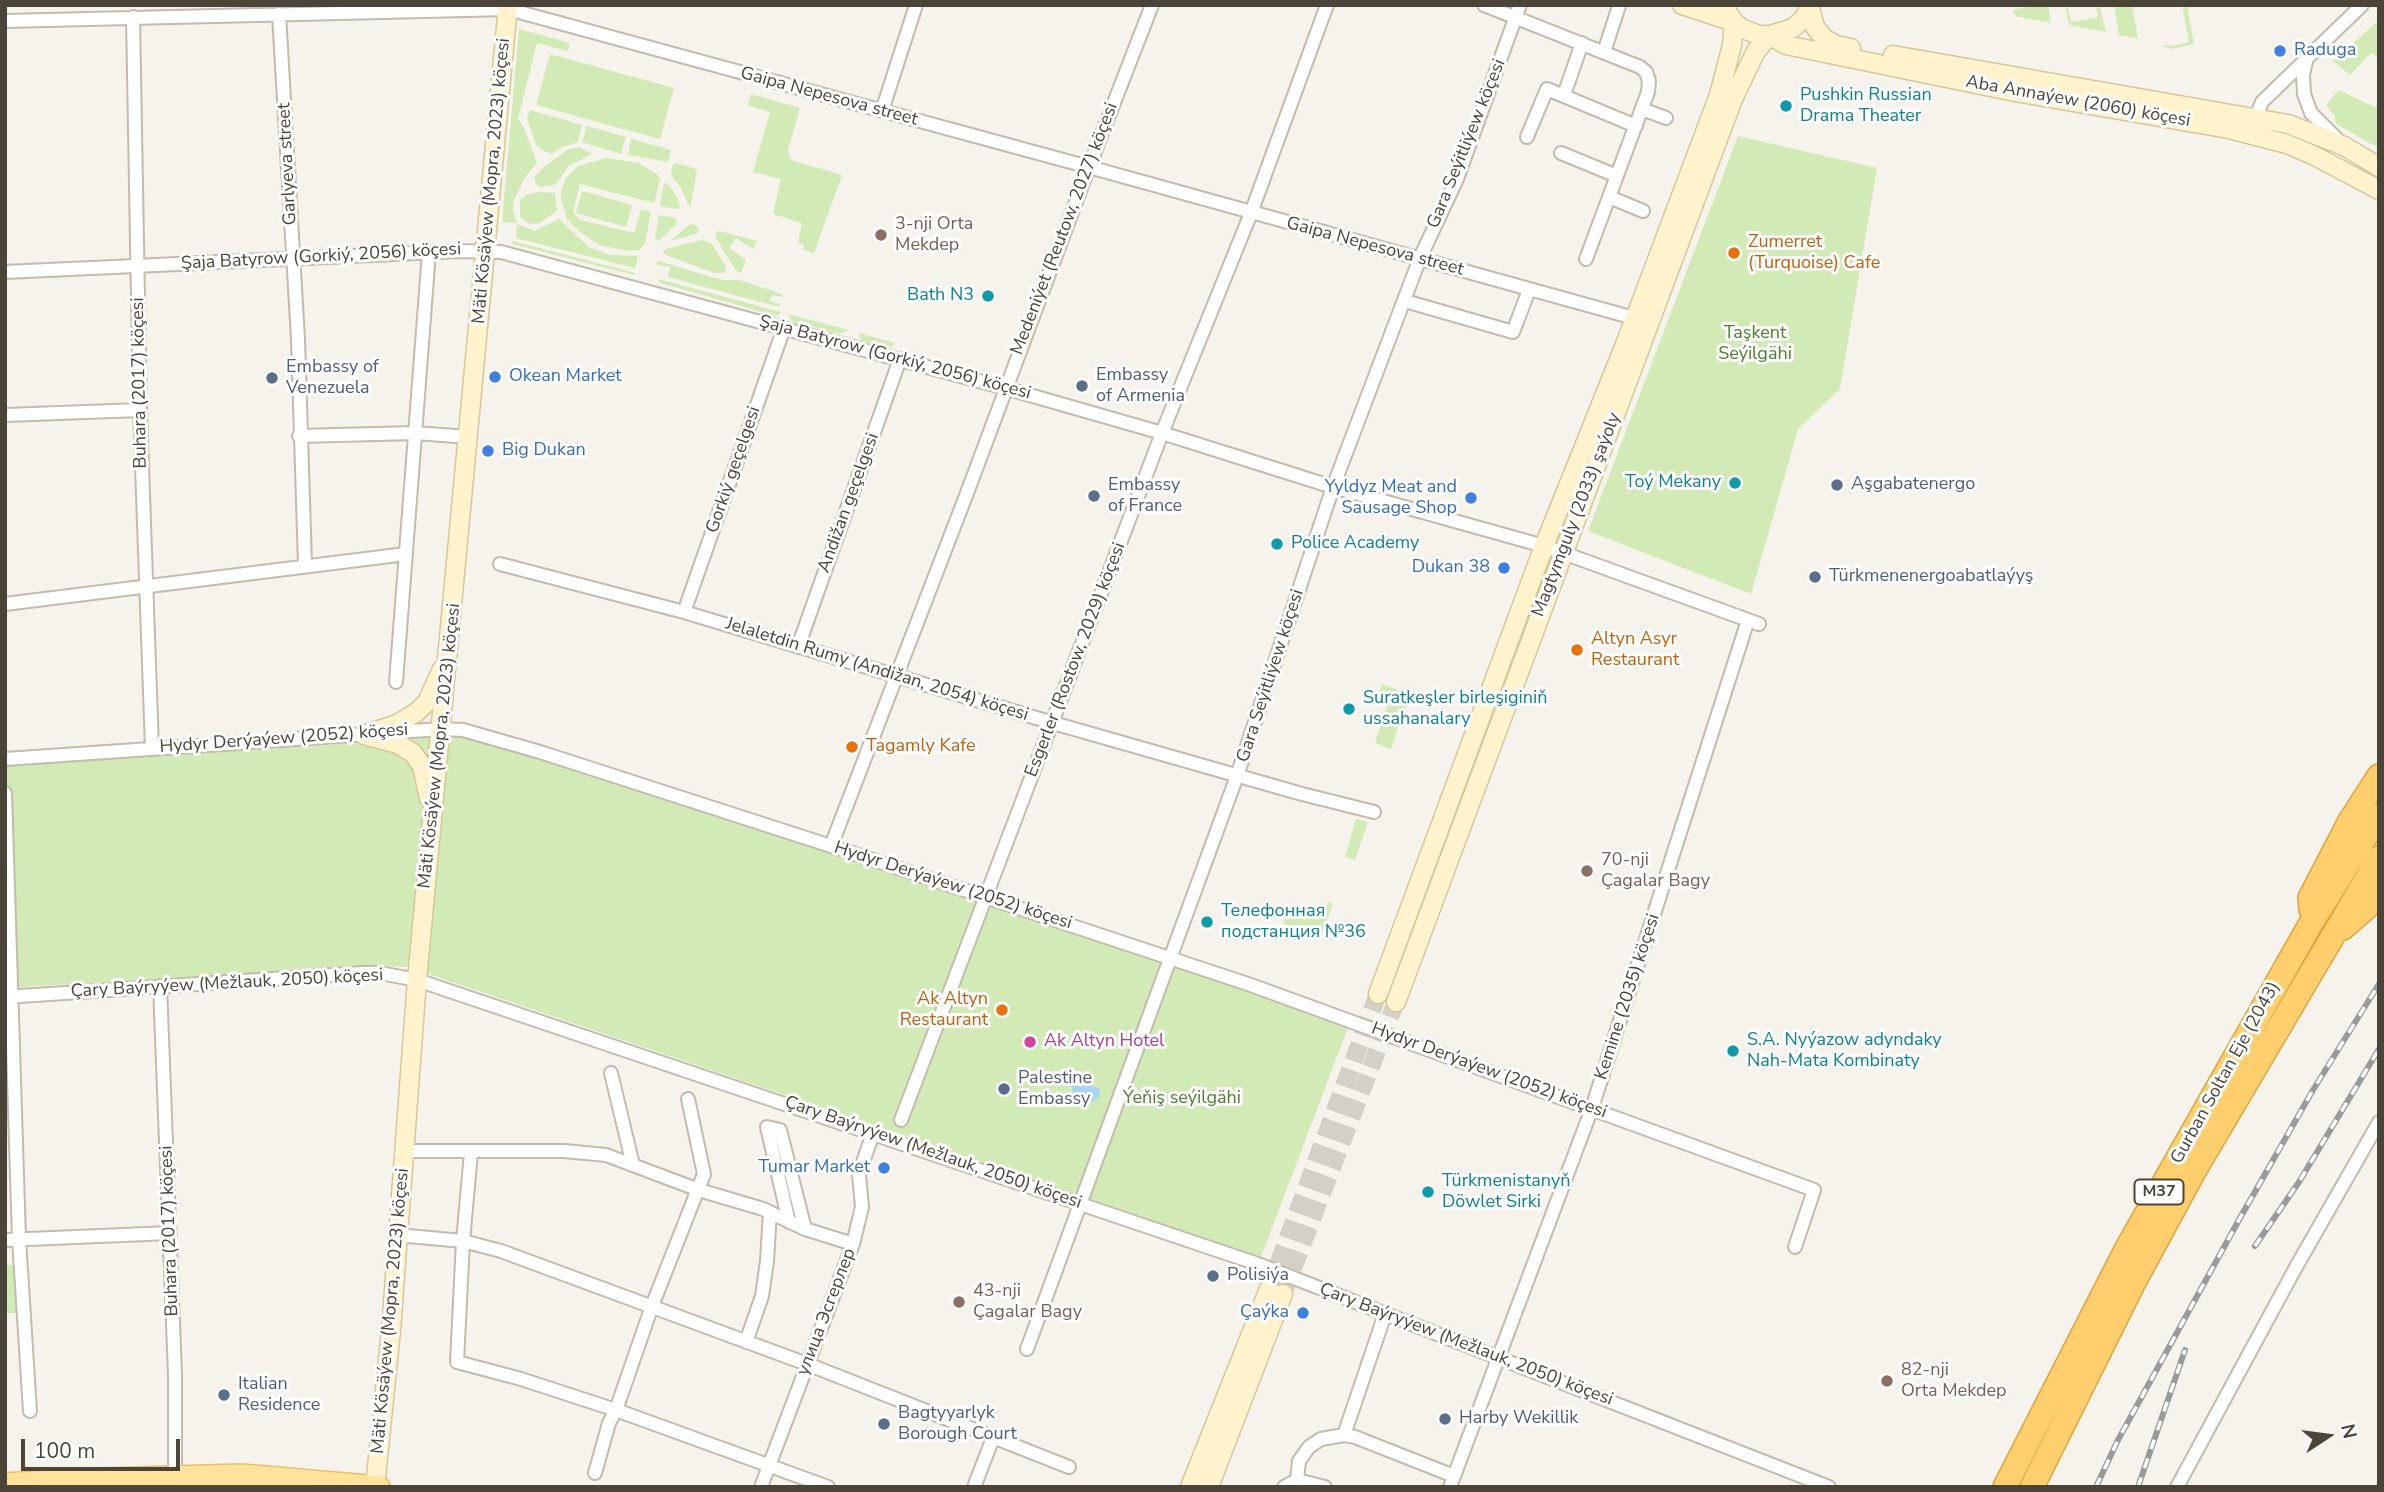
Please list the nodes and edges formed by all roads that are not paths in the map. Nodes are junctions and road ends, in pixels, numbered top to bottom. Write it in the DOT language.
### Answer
graph roads {
  1 [pos="916,5"];
  2 [pos="1152,5"];
  3 [pos="1327,5"];
  4 [pos="1484,5"];
  5 [pos="1682,5"];
  6 [pos="1723,5"];
  7 [pos="2362,5"];
  8 [pos="1619,6"];
  9 [pos="508,7"];
  10 [pos="1810,7"];
  11 [pos="1518,11"];
  12 [pos="279,14"];
  13 [pos="133,17"];
  14 [pos="5,21"];
  15 [pos="1734,22"];
  16 [pos="1770,35"];
  17 [pos="1582,43"];
  18 [pos="1604,52"];
  19 [pos="2306,57"];
  20 [pos="1564,95"];
  21 [pos="1642,109"];
  22 [pos="882,111"];
  23 [pos="1666,118"];
  24 [pos="1636,125"];
  25 [pos="2253,126"];
  26 [pos="1527,137"];
  27 [pos="2344,146"];
  28 [pos="1561,153"];
  29 [pos="1088,167"];
  30 [pos="2379,167"];
  31 [pos="1617,176"];
  32 [pos="2379,190"];
  33 [pos="1609,197"];
  34 [pos="1643,211"];
  35 [pos="1251,213"];
  36 [pos="485,250"];
  37 [pos="429,252"];
  38 [pos="292,258"];
  39 [pos="1420,258"];
  40 [pos="1586,259"];
  41 [pos="138,266"];
  42 [pos="5,272"];
  43 [pos="1529,290"];
  44 [pos="1405,301"];
  45 [pos="1634,318"];
  46 [pos="784,328"];
  47 [pos="900,359"];
  48 [pos="1005,388"];
  49 [pos="140,410"];
  50 [pos="5,415"];
  51 [pos="416,433"];
  52 [pos="1162,433"];
  53 [pos="299,436"];
  54 [pos="468,437"];
  55 [pos="1333,487"];
  56 [pos="1544,545"];
  57 [pos="1562,551"];
  58 [pos="406,554"];
  59 [pos="500,564"];
  60 [pos="305,565"];
  61 [pos="145,585"];
  62 [pos="5,604"];
  63 [pos="684,612"];
  64 [pos="1754,622"];
  65 [pos="450,643"];
  66 [pos="798,647"];
  67 [pos="897,675"];
  68 [pos="396,682"];
  69 [pos="1053,723"];
  70 [pos="442,729"];
  71 [pos="364,734"];
  72 [pos="152,748"];
  73 [pos="5,759"];
  74 [pos="1237,776"];
  75 [pos="2379,776"];
  76 [pos="5,793"];
  77 [pos="1374,812"];
  78 [pos="2379,815"];
  79 [pos="432,829"];
  80 [pos="831,846"];
  81 [pos="2379,858"];
  82 [pos="2379,891"];
  83 [pos="986,897"];
  84 [pos="2326,914"];
  85 [pos="2328,941"];
  86 [pos="1171,958"];
  87 [pos="417,980"];
  88 [pos="160,986"];
  89 [pos="1378,994"];
  90 [pos="9,997"];
  91 [pos="1396,1002"];
  92 [pos="611,1073"];
  93 [pos="688,1098"];
  94 [pos="1592,1108"];
  95 [pos="901,1120"];
  96 [pos="2379,1122"];
  97 [pos="873,1133"];
  98 [pos="404,1151"];
  99 [pos="471,1153"];
  100 [pos="633,1165"];
  101 [pos="699,1190"];
  102 [pos="1081,1203"];
  103 [pos="770,1212"];
  104 [pos="789,1222"];
  105 [pos="805,1229"];
  106 [pos="170,1233"];
  107 [pos="397,1235"];
  108 [pos="19,1239"];
  109 [pos="5,1240"];
  110 [pos="463,1241"];
  111 [pos="853,1244"];
  112 [pos="1795,1247"];
  113 [pos="652,1306"];
  114 [pos="1385,1314"];
  115 [pos="746,1342"];
  116 [pos="1027,1349"];
  117 [pos="1498,1358"];
  118 [pos="807,1364"];
  119 [pos="616,1410"];
  120 [pos="30,1411"];
  121 [pos="1344,1435"];
  122 [pos="993,1438"];
  123 [pos="768,1465"];
  124 [pos="1069,1467"];
  125 [pos="594,1473"];
  126 [pos="175,1476"];
  127 [pos="1297,1480"];
  128 [pos="1452,1481"];
  129 [pos="1799,1481"];
  130 [pos="5,1484"];
  131 [pos="376,1487"];
  132 [pos="761,1487"];
  133 [pos="828,1487"];
  134 [pos="974,1487"];
  135 [pos="1190,1487"];
  136 [pos="1209,1487"];
  137 [pos="1284,1487"];
  138 [pos="1325,1487"];
  139 [pos="1829,1487"];
  140 [pos="2005,1487"];
  141 [pos="2032,1487"];
  142 [pos="2176,1487"];
  1 -- 22 [label="street"];
  2 -- 29 [label="street, Medeniýet (Reutow, 2027) köçesi"];
  3 -- 35 [label="street, Esgerler (Rostow, 2029) köçesi"];
  4 -- 11 [label="street"];
  5 -- 15 [label="main road"];
  6 -- 15 [label="main road"];
  7 -- 19 [label="street"];
  8 -- 18 [label="street"];
  9 -- 12 [label="street, Gaipa Nepesova street"];
  9 -- 22 [label="street, Gaipa Nepesova street"];
  9 -- 36 [label="main road, Mäti Kösäýew (Mopra, 2023) köçesi"];
  10 -- 16 [label="main road"];
  10 -- 25 [label="main road, Aba Annaýew (2060) köçesi"];
  11 -- 17 [label="street"];
  11 -- 39 [label="street, Gara Seýitliýew köçesi"];
  12 -- 13 [label="street, Gaipa Nepesova street"];
  12 -- 38 [label="street, Garlyeva street"];
  13 -- 14 [label="street, Gaipa Nepesova street"];
  13 -- 41 [label="street, Buhara (2017) köçesi"];
  15 -- 16 [label="main road, Aba Annaýew (2060) köçesi"];
  15 -- 45 [label="main road, Magtymguly (2033) şaýoly"];
  16 -- 25 [label="main road, Aba Annaýew (2060) köçesi"];
  16 -- 57 [label="main road, Magtymguly (2033) şaýoly"];
  17 -- 18 [label="street"];
  17 -- 20 [label="street"];
  18 -- 21 [label="street"];
  19 -- 25 [label="street"];
  19 -- 27 [label="street"];
  20 -- 24 [label="street"];
  20 -- 26 [label="street"];
  21 -- 23 [label="street"];
  21 -- 24 [label="street"];
  22 -- 29 [label="street, Gaipa Nepesova street"];
  24 -- 31 [label="street"];
  25 -- 27 [label="main road, Aba Annaýew (2060) köçesi"];
  25 -- 32 [label="main road, Aba Annaýew (2060) köçesi"];
  27 -- 30 [label="main road, Aba Annaýew (2060) köçesi"];
  28 -- 31 [label="street"];
  29 -- 35 [label="street, Gaipa Nepesova street"];
  29 -- 48 [label="street, Medeniýet (Reutow, 2027) köçesi"];
  31 -- 33 [label="street"];
  33 -- 34 [label="street"];
  33 -- 40 [label="street"];
  35 -- 39 [label="street, Gaipa Nepesova street"];
  35 -- 52 [label="street, Esgerler (Rostow, 2029) köçesi"];
  36 -- 37 [label="street, Şaja Batyrow (Gorkiý, 2056) köçesi"];
  36 -- 46 [label="street, Şaja Batyrow (Gorkiý, 2056) köçesi"];
  36 -- 54 [label="main road, Mäti Kösäýew (Mopra, 2023) köçesi"];
  37 -- 38 [label="street, Şaja Batyrow (Gorkiý, 2056) köçesi"];
  37 -- 51 [label="street"];
  38 -- 41 [label="street, Şaja Batyrow (Gorkiý, 2056) köçesi"];
  38 -- 53 [label="street, Garlyeva street"];
  39 -- 43 [label="street, Gaipa Nepesova street"];
  39 -- 44 [label="street, Gara Seýitliýew köçesi"];
  41 -- 42 [label="street, Şaja Batyrow (Gorkiý, 2056) köçesi"];
  41 -- 49 [label="street, Buhara (2017) köçesi"];
  43 -- 44 [label="street"];
  43 -- 45 [label="street, Gaipa Nepesova street"];
  44 -- 55 [label="street, Gara Seýitliýew köçesi"];
  45 -- 56 [label="main road, Magtymguly (2033) şaýoly"];
  46 -- 47 [label="street, Şaja Batyrow (Gorkiý, 2056) köçesi"];
  46 -- 63 [label="street, Gorkiý geçelgesi"];
  47 -- 48 [label="street, Şaja Batyrow (Gorkiý, 2056) köçesi"];
  47 -- 66 [label="street, Andižan geçelgesi"];
  48 -- 52 [label="street, Şaja Batyrow (Gorkiý, 2056) köçesi"];
  48 -- 67 [label="street, Medeniýet (Reutow, 2027) köçesi"];
  49 -- 50 [label="street"];
  49 -- 61 [label="street, Buhara (2017) köçesi"];
  51 -- 53 [label="street"];
  51 -- 54 [label="street"];
  51 -- 58 [label="street"];
  52 -- 55 [label="street, Şaja Batyrow (Gorkiý, 2056) köçesi"];
  52 -- 69 [label="street, Esgerler (Rostow, 2029) köçesi"];
  53 -- 60 [label="street, Garlyeva street"];
  54 -- 65 [label="main road, Mäti Kösäýew (Mopra, 2023) köçesi"];
  55 -- 56 [label="street, Şaja Batyrow (Gorkiý, 2056) köçesi"];
  55 -- 74 [label="street, Gara Seýitliýew köçesi"];
  56 -- 57 [label="street, Şaja Batyrow (Gorkiý, 2056) köçesi"];
  56 -- 89 [label="main road, Magtymguly (2033) şaýoly"];
  57 -- 64 [label="street, Şaja Batyrow (Gorkiý, 2056) köçesi"];
  57 -- 91 [label="main road, Magtymguly (2033) şaýoly"];
  58 -- 60 [label="street"];
  58 -- 68 [label="street"];
  59 -- 63 [label="street, Jelaletdin Rumy (Andižan, 2054) köçesi"];
  60 -- 61 [label="street"];
  61 -- 62 [label="street"];
  61 -- 72 [label="street, Buhara (2017) köçesi"];
  63 -- 66 [label="street, Jelaletdin Rumy (Andižan, 2054) köçesi"];
  64 -- 94 [label="street, Kemine (2035) köçesi"];
  65 -- 70 [label="main road, Mäti Kösäýew (Mopra, 2023) köçesi"];
  65 -- 71 [label="main road"];
  66 -- 67 [label="street, Jelaletdin Rumy (Andižan, 2054) köçesi"];
  67 -- 69 [label="street, Jelaletdin Rumy (Andižan, 2054) köçesi"];
  67 -- 80 [label="street, Medeniýet (Reutow, 2027) köçesi"];
  69 -- 74 [label="street, Jelaletdin Rumy (Andižan, 2054) köçesi"];
  69 -- 83 [label="street, Esgerler (Rostow, 2029) köçesi"];
  70 -- 71 [label="street, Hydyr Derýaýew (2052) köçesi"];
  70 -- 79 [label="main road, Mäti Kösäýew (Mopra, 2023) köçesi"];
  70 -- 80 [label="street, Hydyr Derýaýew (2052) köçesi"];
  71 -- 72 [label="street, Hydyr Derýaýew (2052) köçesi"];
  71 -- 79 [label="main road"];
  72 -- 73 [label="street, Hydyr Derýaýew (2052) köçesi"];
  74 -- 77 [label="street, Jelaletdin Rumy (Andižan, 2054) köçesi"];
  74 -- 86 [label="street, Gara Seýitliýew köçesi"];
  75 -- 84 [label="highway"];
  76 -- 90 [label="street"];
  78 -- 84 [label="highway, Gurban Soltan Eje (2043) / M37"];
  79 -- 87 [label="main road, Mäti Kösäýew (Mopra, 2023) köçesi"];
  80 -- 83 [label="street, Hydyr Derýaýew (2052) köçesi"];
  81 -- 84 [label="highway, Gurban Soltan Eje (2043) / M37"];
  82 -- 85 [label="highway"];
  83 -- 86 [label="street, Hydyr Derýaýew (2052) köçesi"];
  83 -- 95 [label="street, Esgerler (Rostow, 2029) köçesi"];
  84 -- 85 [label="highway, Gurban Soltan Eje (2043) / M37"];
  84 -- 140 [label="highway, Gurban Soltan Eje (2043) / M37"];
  85 -- 141 [label="highway, Gurban Soltan Eje (2043) / M37"];
  86 -- 94 [label="street, Hydyr Derýaýew (2052) köçesi"];
  86 -- 102 [label="street, Gara Seýitliýew köçesi"];
  87 -- 88 [label="street, Çary Baýryýew (Mežlauk, 2050) köçesi"];
  87 -- 97 [label="street, Çary Baýryýew (Mežlauk, 2050) köçesi"];
  87 -- 98 [label="main road, Mäti Kösäýew (Mopra, 2023) köçesi"];
  88 -- 90 [label="street, Çary Baýryýew (Mežlauk, 2050) köçesi"];
  88 -- 106 [label="street, Buhara (2017) köçesi"];
  90 -- 108 [label="street"];
  92 -- 100 [label="street"];
  93 -- 101 [label="street"];
  94 -- 112 [label="street, Hydyr Derýaýew (2052) köçesi"];
  94 -- 117 [label="street, Kemine (2035) köçesi"];
  96 -- 142 [label="street"];
  97 -- 102 [label="street, Çary Baýryýew (Mežlauk, 2050) köçesi"];
  97 -- 111 [label="street, улица Эсгерлер"];
  98 -- 99 [label="street"];
  98 -- 107 [label="main road, Mäti Kösäýew (Mopra, 2023) köçesi"];
  99 -- 100 [label="street"];
  99 -- 110 [label="street"];
  100 -- 101 [label="street"];
  101 -- 103 [label="street"];
  101 -- 113 [label="street"];
  102 -- 114 [label="street, Çary Baýryýew (Mežlauk, 2050) köçesi"];
  102 -- 116 [label="street, Gara Seýitliýew köçesi"];
  103 -- 104 [label="street"];
  103 -- 115 [label="street"];
  104 -- 105 [label="street"];
  104 -- 105 [label="street"];
  105 -- 111 [label="street"];
  106 -- 108 [label="street"];
  106 -- 126 [label="street, Buhara (2017) köçesi"];
  107 -- 110 [label="street"];
  107 -- 131 [label="main road, Mäti Kösäýew (Mopra, 2023) köçesi"];
  108 -- 109 [label="street"];
  108 -- 120 [label="street"];
  110 -- 113 [label="street"];
  110 -- 119 [label="street"];
  111 -- 118 [label="street, улица Эсгерлер"];
  113 -- 115 [label="street"];
  113 -- 119 [label="street"];
  114 -- 117 [label="street, Çary Baýryýew (Mežlauk, 2050) köçesi"];
  114 -- 121 [label="street"];
  115 -- 118 [label="street"];
  117 -- 128 [label="street, Kemine (2035) köçesi"];
  117 -- 129 [label="street, Çary Baýryýew (Mežlauk, 2050) köçesi"];
  118 -- 122 [label="street"];
  118 -- 123 [label="street, улица Эсгерлер"];
  119 -- 123 [label="street"];
  119 -- 125 [label="street"];
  121 -- 127 [label="street"];
  121 -- 128 [label="street"];
  122 -- 124 [label="street"];
  122 -- 134 [label="street"];
  123 -- 132 [label="street, улица Эсгерлер"];
  123 -- 133 [label="street"];
  126 -- 130 [label="main road"];
  126 -- 131 [label="main road"];
  127 -- 137 [label="street"];
  127 -- 138 [label="street"];
  129 -- 139 [label="street, Çary Baýryýew (Mežlauk, 2050) köçesi"];
  135 -- 136 [label="main road"];
}
